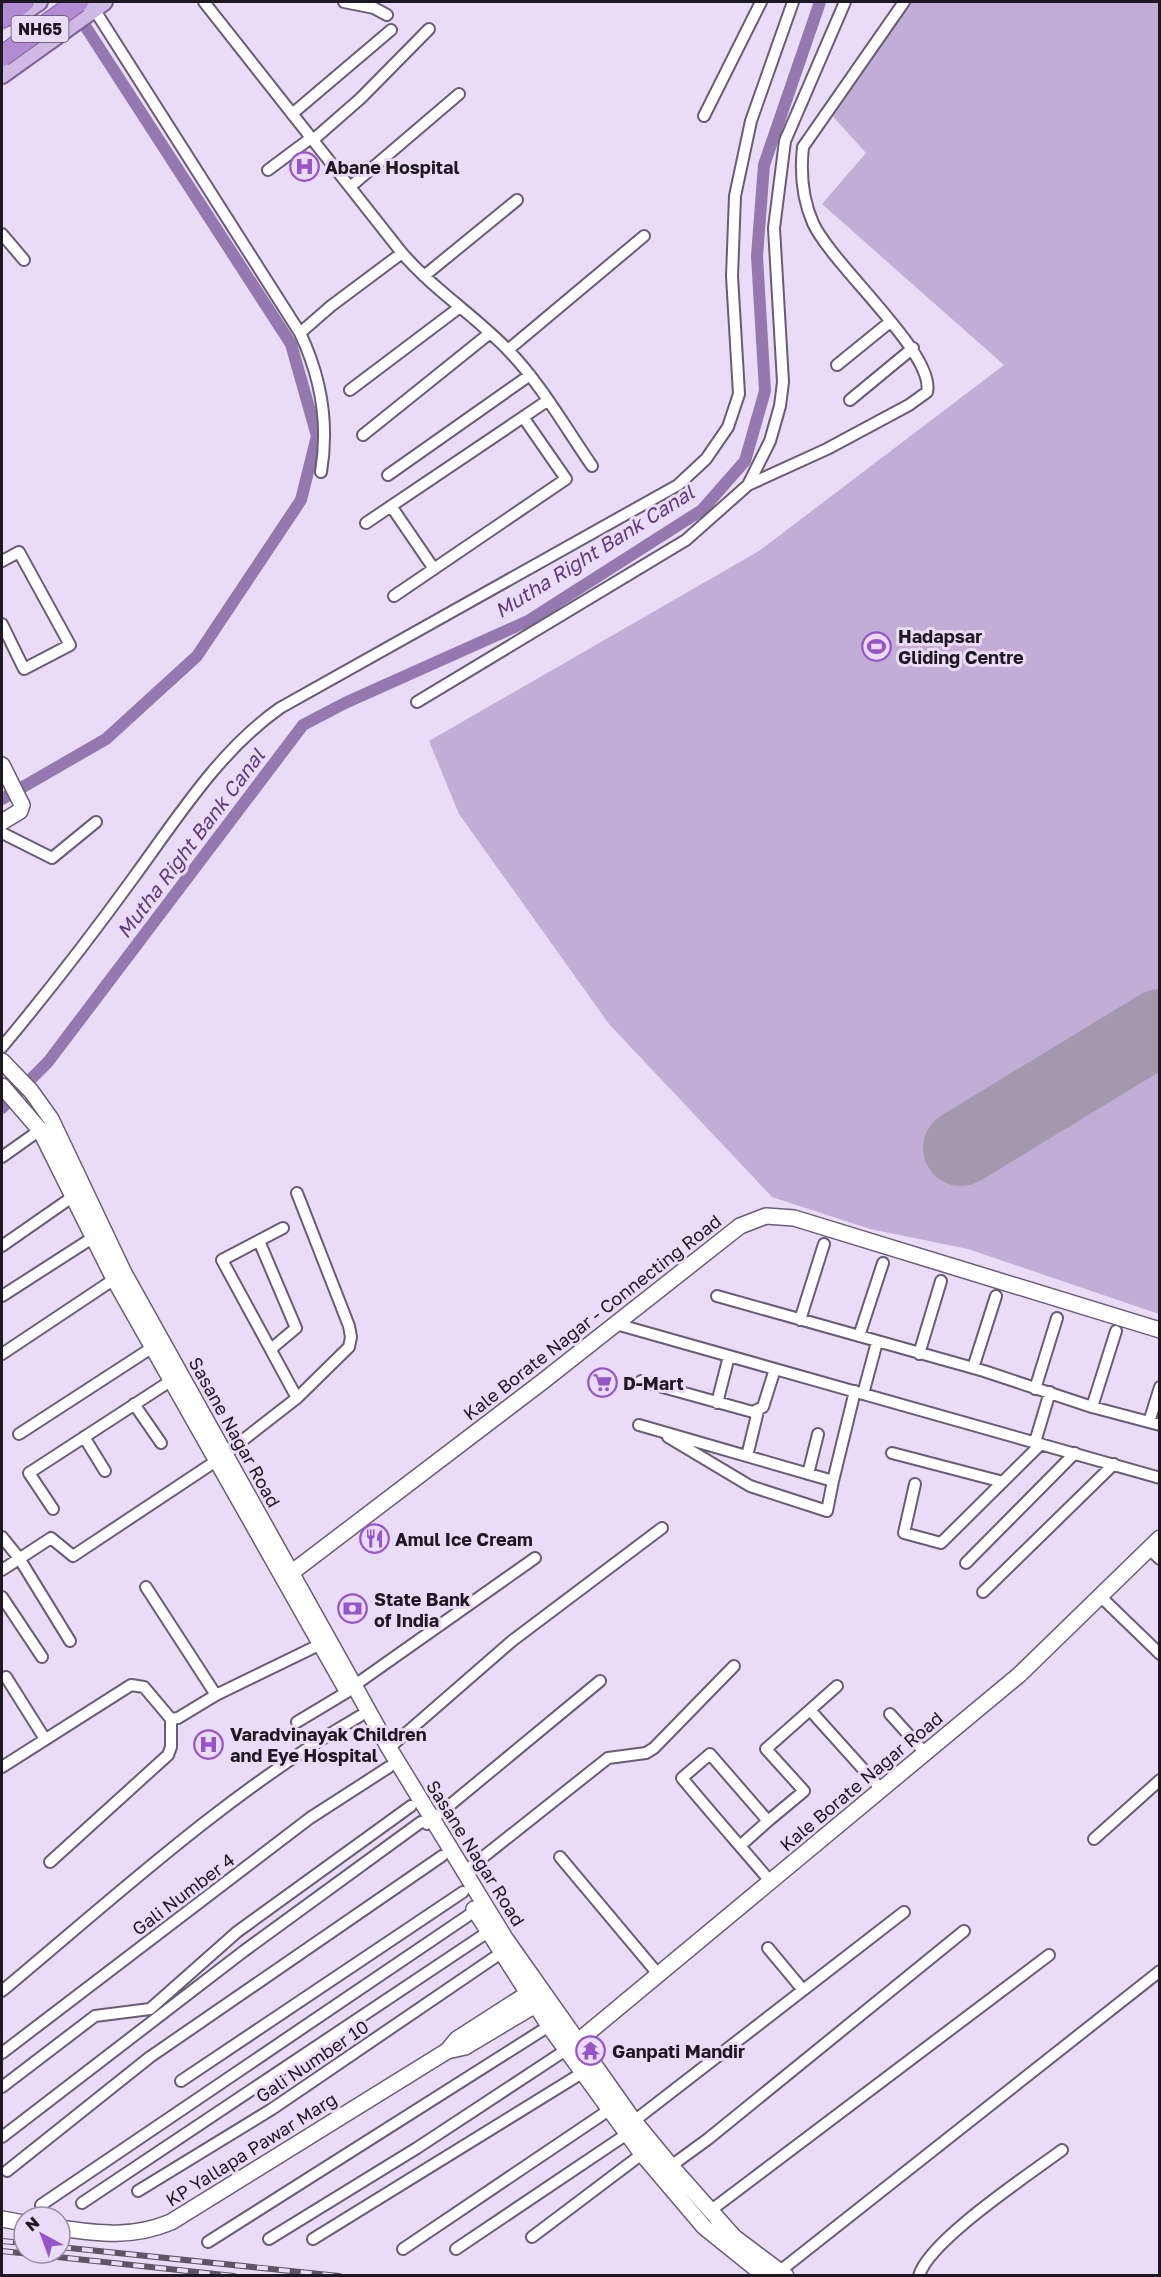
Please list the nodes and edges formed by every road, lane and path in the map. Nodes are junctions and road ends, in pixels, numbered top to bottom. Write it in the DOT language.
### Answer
graph roads {
  1 [pos="24,2"];
  2 [pos="40,2"];
  3 [pos="58,2"];
  4 [pos="204,2"];
  5 [pos="344,2"];
  6 [pos="761,2"];
  7 [pos="793,2"];
  8 [pos="844,2"];
  9 [pos="903,2"];
  10 [pos="91,6"];
  11 [pos="387,15"];
  12 [pos="2,18"];
  13 [pos="2,27"];
  14 [pos="429,28"];
  15 [pos="66,29"];
  16 [pos="391,30"];
  17 [pos="2,42"];
  18 [pos="2,56"];
  19 [pos="2,75"];
  20 [pos="459,94"];
  21 [pos="292,114"];
  22 [pos="704,116"];
  23 [pos="312,139"];
  24 [pos="785,141"];
  25 [pos="802,147"];
  26 [pos="268,170"];
  27 [pos="350,187"];
  28 [pos="517,200"];
  29 [pos="2,234"];
  30 [pos="644,236"];
  31 [pos="402,253"];
  32 [pos="24,260"];
  33 [pos="424,276"];
  34 [pos="460,307"];
  35 [pos="890,322"];
  36 [pos="300,333"];
  37 [pos="490,333"];
  38 [pos="913,348"];
  39 [pos="508,350"];
  40 [pos="837,365"];
  41 [pos="530,375"];
  42 [pos="350,390"];
  43 [pos="849,400"];
  44 [pos="547,402"];
  45 [pos="524,417"];
  46 [pos="363,435"];
  47 [pos="591,466"];
  48 [pos="321,472"];
  49 [pos="388,476"];
  50 [pos="748,485"];
  51 [pos="391,506"];
  52 [pos="366,523"];
  53 [pos="2,561"];
  54 [pos="434,569"];
  55 [pos="394,596"];
  56 [pos="2,624"];
  57 [pos="417,702"];
  58 [pos="2,765"];
  59 [pos="2,822"];
  60 [pos="96,822"];
  61 [pos="2,833"];
  62 [pos="2,1047"];
  63 [pos="5,1064"];
  64 [pos="2,1086"];
  65 [pos="40,1130"];
  66 [pos="2,1157"];
  67 [pos="79,1193"];
  68 [pos="297,1193"];
  69 [pos="283,1228"];
  70 [pos="98,1234"];
  71 [pos="259,1241"];
  72 [pos="824,1244"];
  73 [pos="2,1246"];
  74 [pos="883,1263"];
  75 [pos="119,1276"];
  76 [pos="941,1281"];
  77 [pos="2,1296"];
  78 [pos="717,1296"];
  79 [pos="996,1296"];
  80 [pos="1057,1318"];
  81 [pos="800,1320"];
  82 [pos="616,1324"];
  83 [pos="1160,1330"];
  84 [pos="1116,1331"];
  85 [pos="859,1336"];
  86 [pos="877,1342"];
  87 [pos="153,1347"];
  88 [pos="271,1349"];
  89 [pos="2,1354"];
  90 [pos="919,1354"];
  91 [pos="729,1356"];
  92 [pos="973,1368"];
  93 [pos="775,1369"];
  94 [pos="172,1380"];
  95 [pos="641,1382"];
  96 [pos="1160,1387"];
  97 [pos="1035,1389"];
  98 [pos="1050,1392"];
  99 [pos="859,1393"];
  100 [pos="297,1398"];
  101 [pos="717,1402"];
  102 [pos="134,1404"];
  103 [pos="1092,1407"];
  104 [pos="758,1411"];
  105 [pos="1154,1424"];
  106 [pos="639,1425"];
  107 [pos="661,1432"];
  108 [pos="19,1434"];
  109 [pos="818,1434"];
  110 [pos="84,1437"];
  111 [pos="161,1443"];
  112 [pos="1038,1443"];
  113 [pos="892,1453"];
  114 [pos="1075,1453"];
  115 [pos="747,1456"];
  116 [pos="221,1458"];
  117 [pos="1114,1464"];
  118 [pos="105,1471"];
  119 [pos="808,1474"];
  120 [pos="1160,1478"];
  121 [pos="833,1481"];
  122 [pos="1003,1482"];
  123 [pos="915,1484"];
  124 [pos="53,1509"];
  125 [pos="662,1528"];
  126 [pos="2,1537"];
  127 [pos="1156,1549"];
  128 [pos="19,1558"];
  129 [pos="535,1558"];
  130 [pos="966,1563"];
  131 [pos="2,1570"];
  132 [pos="291,1573"];
  133 [pos="146,1587"];
  134 [pos="983,1592"];
  135 [pos="1100,1596"];
  136 [pos="2,1597"];
  137 [pos="70,1641"];
  138 [pos="325,1642"];
  139 [pos="1160,1654"];
  140 [pos="42,1657"];
  141 [pos="735,1666"];
  142 [pos="6,1677"];
  143 [pos="600,1681"];
  144 [pos="837,1686"];
  145 [pos="351,1689"];
  146 [pos="216,1695"];
  147 [pos="810,1710"];
  148 [pos="890,1713"];
  149 [pos="360,1716"];
  150 [pos="171,1719"];
  151 [pos="297,1722"];
  152 [pos="45,1739"];
  153 [pos="389,1748"];
  154 [pos="925,1753"];
  155 [pos="2,1767"];
  156 [pos="389,1767"];
  157 [pos="1160,1780"];
  158 [pos="881,1789"];
  159 [pos="411,1806"];
  160 [pos="768,1821"];
  161 [pos="426,1823"];
  162 [pos="1094,1839"];
  163 [pos="740,1846"];
  164 [pos="441,1856"];
  165 [pos="560,1857"];
  166 [pos="50,1862"];
  167 [pos="463,1873"];
  168 [pos="771,1881"];
  169 [pos="463,1892"];
  170 [pos="475,1911"];
  171 [pos="904,1912"];
  172 [pos="964,1931"];
  173 [pos="488,1932"];
  174 [pos="768,1948"];
  175 [pos="501,1953"];
  176 [pos="1049,1955"];
  177 [pos="1160,1971"];
  178 [pos="658,1974"];
  179 [pos="2,1990"];
  180 [pos="803,1990"];
  181 [pos="536,1996"];
  182 [pos="549,2026"];
  183 [pos="572,2047"];
  184 [pos="2,2053"];
  185 [pos="582,2073"];
  186 [pos="181,2081"];
  187 [pos="2,2087"];
  188 [pos="609,2110"];
  189 [pos="630,2128"];
  190 [pos="2,2137"];
  191 [pos="1062,2150"];
  192 [pos="642,2154"];
  193 [pos="671,2166"];
  194 [pos="7,2171"];
  195 [pos="138,2191"];
  196 [pos="82,2203"];
  197 [pos="40,2205"];
  198 [pos="710,2211"];
  199 [pos="72,2229"];
  200 [pos="532,2236"];
  201 [pos="269,2239"];
  202 [pos="313,2239"];
  203 [pos="208,2242"];
  204 [pos="403,2249"];
  205 [pos="456,2249"];
  206 [pos="777,2274"];
  207 [pos="919,2276"];
  1 -- 12 [label="highway"];
  2 -- 13 [label="main road"];
  2 -- 15 [label="street"];
  3 -- 17 [label="highway, NH65"];
  4 -- 21 [label="street"];
  5 -- 11 [label="street"];
  6 -- 22 [label="street"];
  7 -- 62 [label="street"];
  8 -- 24 [label="street"];
  9 -- 25 [label="street"];
  10 -- 15 [label="main road"];
  10 -- 18 [label="highway, NH65, bridge"];
  10 -- 36 [label="street"];
  14 -- 23 [label="street"];
  15 -- 19 [label="main road"];
  16 -- 21 [label="street"];
  20 -- 27 [label="street"];
  21 -- 23 [label="street"];
  23 -- 26 [label="street"];
  23 -- 27 [label="street"];
  24 -- 25 [label="street"];
  24 -- 50 [label="street"];
  25 -- 35 [label="street"];
  27 -- 31 [label="street"];
  28 -- 33 [label="street"];
  29 -- 32 [label="street"];
  30 -- 39 [label="street"];
  31 -- 33 [label="street"];
  31 -- 36 [label="street"];
  33 -- 34 [label="street"];
  34 -- 37 [label="street"];
  34 -- 42 [label="street"];
  35 -- 38 [label="street"];
  35 -- 40 [label="street"];
  36 -- 48 [label="street"];
  37 -- 39 [label="street"];
  37 -- 46 [label="street"];
  38 -- 43 [label="street"];
  38 -- 50 [label="street"];
  39 -- 41 [label="street"];
  41 -- 44 [label="street"];
  41 -- 49 [label="street"];
  44 -- 45 [label="street"];
  44 -- 47 [label="street"];
  45 -- 51 [label="street"];
  45 -- 54 [label="street"];
  50 -- 57 [label="street"];
  51 -- 52 [label="street"];
  51 -- 54 [label="street"];
  53 -- 56 [label="street"];
  54 -- 55 [label="street"];
  58 -- 59 [label="street"];
  60 -- 61 [label="street"];
  63 -- 67 [label="street, Sasane Nagar Road"];
  64 -- 65 [label="street, Sasane Nagar Road"];
  65 -- 66 [label="street"];
  65 -- 67 [label="street, Sasane Nagar Road"];
  67 -- 70 [label="street, Sasane Nagar Road"];
  67 -- 73 [label="street"];
  68 -- 100 [label="street"];
  69 -- 71 [label="street"];
  70 -- 75 [label="street, Sasane Nagar Road"];
  70 -- 77 [label="street"];
  71 -- 88 [label="street"];
  71 -- 88 [label="street"];
  72 -- 81 [label="street"];
  74 -- 85 [label="street"];
  75 -- 87 [label="street, Sasane Nagar Road"];
  75 -- 89 [label="street"];
  75 -- 116 [label="street, Sasane Nagar Road"];
  76 -- 90 [label="street"];
  78 -- 81 [label="street"];
  79 -- 92 [label="street"];
  80 -- 97 [label="street"];
  81 -- 85 [label="street"];
  82 -- 83 [label="street, Kale Borate Nagar - Connecting Road"];
  82 -- 91 [label="street"];
  82 -- 132 [label="street, Kale Borate Nagar - Connecting Road"];
  84 -- 103 [label="street"];
  85 -- 86 [label="street"];
  86 -- 90 [label="street"];
  86 -- 99 [label="street"];
  87 -- 94 [label="street, Sasane Nagar Road"];
  87 -- 108 [label="street"];
  88 -- 100 [label="street"];
  90 -- 92 [label="street"];
  91 -- 93 [label="street"];
  91 -- 101 [label="street"];
  92 -- 97 [label="street"];
  93 -- 99 [label="street"];
  93 -- 104 [label="street"];
  94 -- 102 [label="street"];
  94 -- 116 [label="street, Sasane Nagar Road"];
  95 -- 101 [label="street"];
  96 -- 105 [label="street"];
  97 -- 98 [label="street"];
  98 -- 103 [label="street"];
  98 -- 112 [label="street"];
  99 -- 112 [label="street"];
  99 -- 121 [label="street"];
  100 -- 116 [label="street"];
  101 -- 104 [label="street"];
  102 -- 110 [label="street"];
  102 -- 111 [label="street"];
  103 -- 105 [label="street"];
  104 -- 115 [label="street"];
  106 -- 107 [label="street"];
  107 -- 115 [label="street"];
  107 -- 121 [label="street"];
  109 -- 119 [label="street"];
  110 -- 118 [label="street"];
  110 -- 124 [label="street"];
  112 -- 114 [label="street"];
  112 -- 122 [label="street"];
  113 -- 122 [label="street"];
  114 -- 117 [label="street"];
  114 -- 130 [label="street"];
  115 -- 119 [label="street"];
  116 -- 128 [label="street"];
  116 -- 132 [label="street, Sasane Nagar Road"];
  116 -- 138 [label="street, Sasane Nagar Road"];
  117 -- 120 [label="street"];
  117 -- 134 [label="street"];
  119 -- 121 [label="street"];
  122 -- 123 [label="street"];
  125 -- 153 [label="street"];
  126 -- 128 [label="street"];
  127 -- 135 [label="street, Kale Borate Nagar Road"];
  128 -- 131 [label="street"];
  128 -- 137 [label="street"];
  129 -- 145 [label="street"];
  132 -- 138 [label="street, Sasane Nagar Road"];
  133 -- 146 [label="street"];
  135 -- 139 [label="street"];
  135 -- 154 [label="street, Kale Borate Nagar Road"];
  136 -- 140 [label="street"];
  138 -- 145 [label="street, Sasane Nagar Road"];
  138 -- 146 [label="street"];
  141 -- 167 [label="street"];
  142 -- 152 [label="street"];
  143 -- 161 [label="street"];
  144 -- 147 [label="street"];
  145 -- 149 [label="street, Sasane Nagar Road"];
  145 -- 151 [label="street"];
  145 -- 153 [label="street, Sasane Nagar Road"];
  146 -- 150 [label="street"];
  147 -- 158 [label="street"];
  147 -- 160 [label="street"];
  148 -- 154 [label="street"];
  149 -- 156 [label="street, Sasane Nagar Road"];
  149 -- 179 [label="street"];
  150 -- 152 [label="street"];
  150 -- 166 [label="street"];
  152 -- 155 [label="street"];
  153 -- 161 [label="street, Sasane Nagar Road"];
  154 -- 158 [label="street, Kale Borate Nagar Road"];
  156 -- 159 [label="street, Sasane Nagar Road"];
  156 -- 184 [label="street, Gali Number 4"];
  157 -- 162 [label="street"];
  158 -- 168 [label="street, Kale Borate Nagar Road"];
  159 -- 161 [label="street, Sasane Nagar Road"];
  159 -- 187 [label="street"];
  160 -- 163 [label="street"];
  160 -- 163 [label="street"];
  161 -- 164 [label="street, Sasane Nagar Road"];
  161 -- 167 [label="street, Sasane Nagar Road"];
  161 -- 190 [label="street"];
  163 -- 168 [label="street"];
  164 -- 169 [label="street, Sasane Nagar Road"];
  164 -- 194 [label="street"];
  165 -- 178 [label="street"];
  167 -- 181 [label="street, Sasane Nagar Road"];
  168 -- 178 [label="street, Kale Borate Nagar Road"];
  169 -- 170 [label="street, Sasane Nagar Road"];
  169 -- 186 [label="street"];
  170 -- 173 [label="street, Sasane Nagar Road"];
  170 -- 197 [label="street"];
  171 -- 180 [label="street"];
  172 -- 193 [label="street"];
  173 -- 175 [label="street, Sasane Nagar Road"];
  173 -- 196 [label="street"];
  174 -- 180 [label="street"];
  175 -- 181 [label="street, Sasane Nagar Road"];
  175 -- 195 [label="street, Gali Number 10"];
  176 -- 198 [label="street"];
  177 -- 206 [label="street"];
  178 -- 183 [label="street, Kale Borate Nagar Road"];
  180 -- 189 [label="street"];
  181 -- 182 [label="street, Sasane Nagar Road"];
  181 -- 183 [label="street, Sasane Nagar Road"];
  181 -- 199 [label="street, KP Yallapa Pawar Marg"];
  182 -- 183 [label="street, Sasane Nagar Road"];
  182 -- 203 [label="street"];
  183 -- 185 [label="street, Sasane Nagar Road"];
  183 -- 189 [label="street, Sasane Nagar Road"];
  183 -- 201 [label="street"];
  185 -- 188 [label="street, Sasane Nagar Road"];
  185 -- 202 [label="street"];
  188 -- 189 [label="street, Sasane Nagar Road"];
  188 -- 204 [label="street"];
  189 -- 192 [label="street, Sasane Nagar Road"];
  189 -- 193 [label="street, Sasane Nagar Road"];
  189 -- 205 [label="street"];
  191 -- 207 [label="street"];
  192 -- 200 [label="street"];
  192 -- 206 [label="street, Sasane Nagar Road"];
  193 -- 198 [label="street, Sasane Nagar Road"];
  198 -- 206 [label="street, Sasane Nagar Road"];
}
